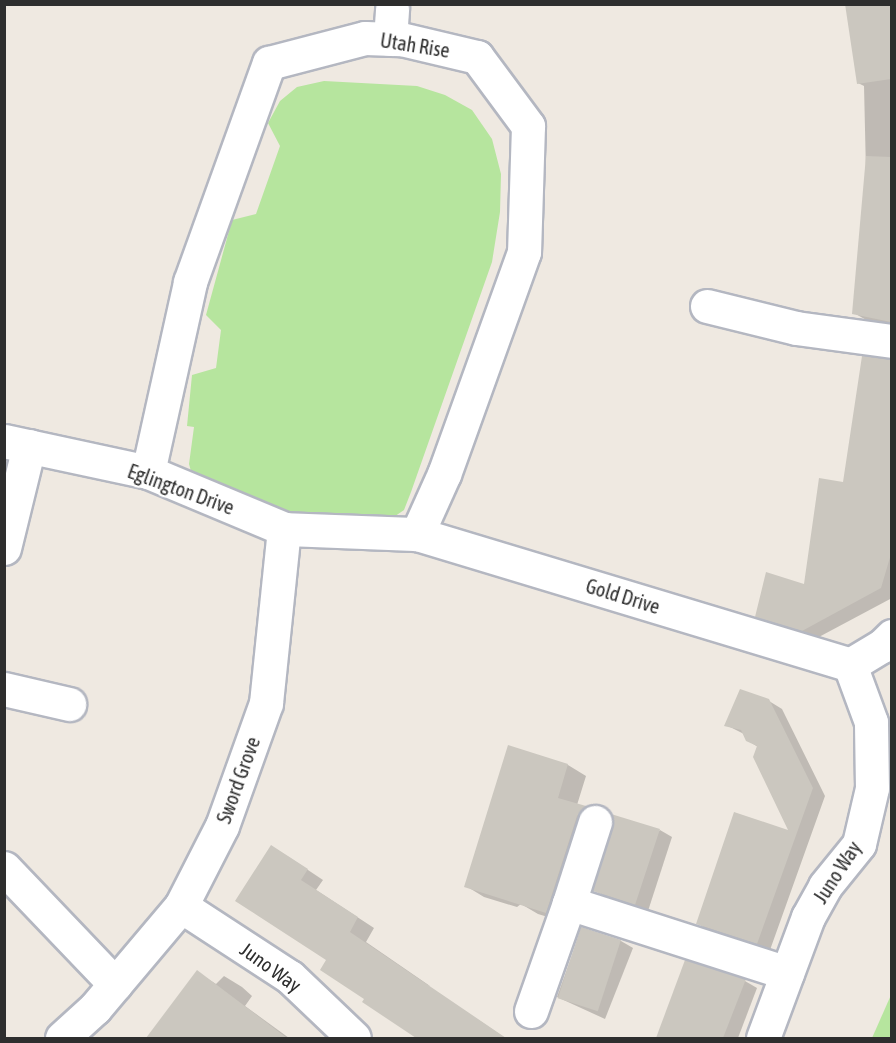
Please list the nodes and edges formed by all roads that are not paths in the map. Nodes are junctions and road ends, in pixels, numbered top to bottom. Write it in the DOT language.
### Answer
graph roads {
  1 [pos="707,306"];
  2 [pos="891,341"];
  3 [pos="17,444"];
  4 [pos="148,472"];
  5 [pos="284,529"];
  6 [pos="417,534"];
  7 [pos="4,548"];
  8 [pos="891,636"];
  9 [pos="850,665"];
  10 [pos="4,689"];
  11 [pos="69,704"];
  12 [pos="595,822"];
  13 [pos="4,868"];
  14 [pos="568,903"];
  15 [pos="181,906"];
  16 [pos="787,973"];
  17 [pos="115,984"];
  18 [pos="531,1011"];
  19 [pos="62,1038"];
  20 [pos="354,1038"];
  21 [pos="763,1038"];
  1 -- 2 [label="street"];
  3 -- 4 [label="street, Eglington Drive"];
  3 -- 7 [label="street"];
  4 -- 5 [label="street, Eglington Drive"];
  4 -- 6 [label="street, Utah Rise"];
  5 -- 6 [label="street, Gold Drive"];
  5 -- 15 [label="street, Sword Grove"];
  6 -- 9 [label="street, Gold Drive"];
  8 -- 9 [label="street"];
  9 -- 16 [label="street, Juno Way"];
  10 -- 11 [label="street"];
  12 -- 14 [label="street"];
  13 -- 17 [label="street"];
  14 -- 16 [label="street"];
  14 -- 18 [label="street"];
  15 -- 17 [label="street, Sword Grove"];
  15 -- 20 [label="street, Juno Way"];
  16 -- 21 [label="street, Juno Way"];
  17 -- 19 [label="street, Sword Grove"];
}
